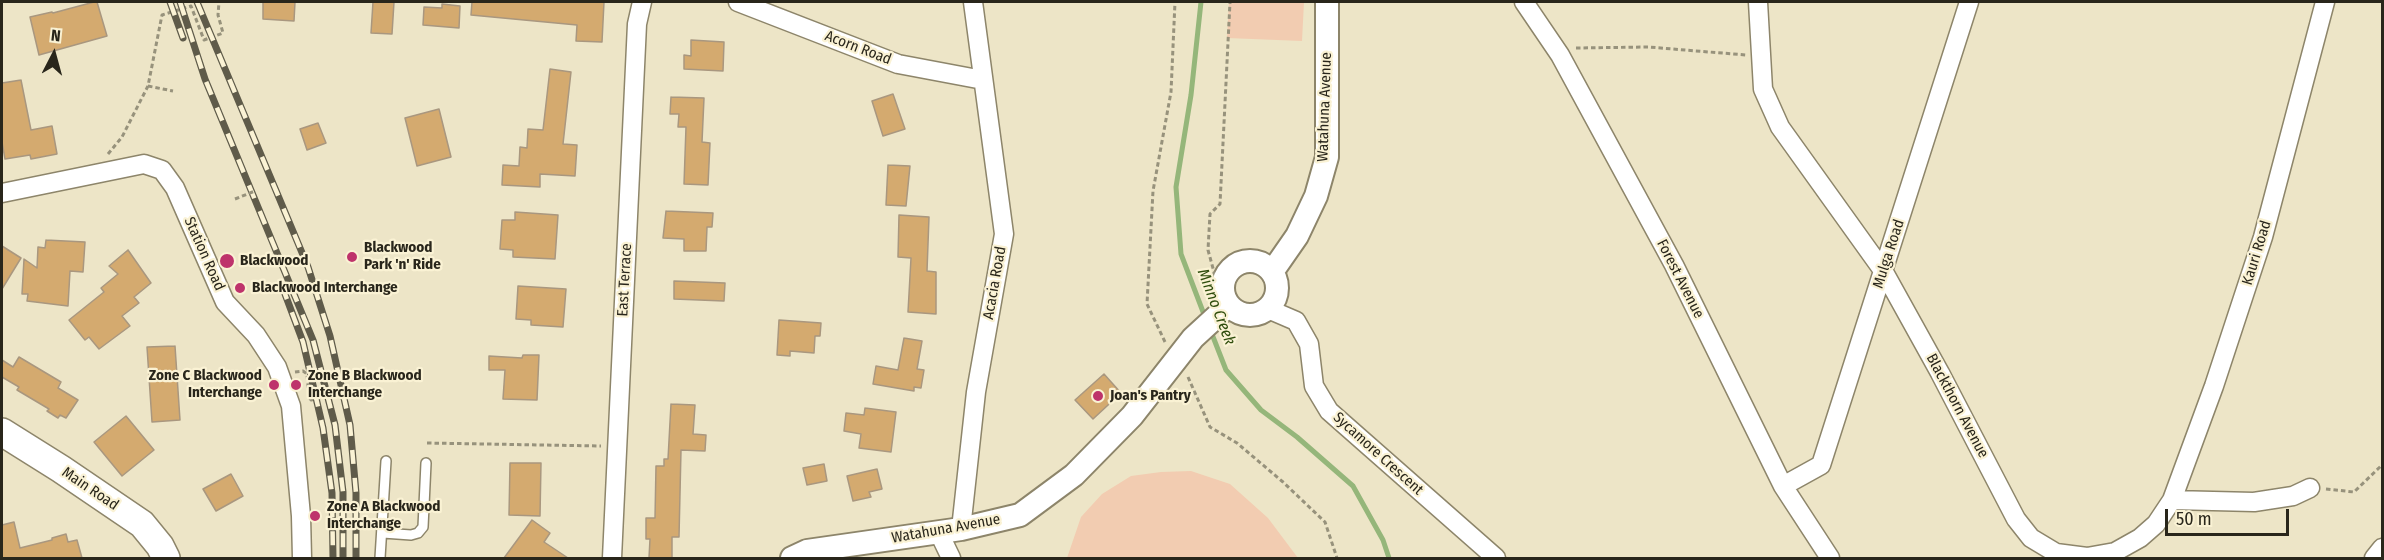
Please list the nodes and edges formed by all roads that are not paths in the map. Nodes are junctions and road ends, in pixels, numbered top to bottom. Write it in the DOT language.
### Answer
graph roads {
  1 [pos="642,2"];
  2 [pos="738,2"];
  3 [pos="973,2"];
  4 [pos="1327,2"];
  5 [pos="1524,2"];
  6 [pos="1758,2"];
  7 [pos="1969,2"];
  8 [pos="2325,2"];
  9 [pos="983,80"];
  10 [pos="2,193"];
  11 [pos="1272,272"];
  12 [pos="1884,272"];
  13 [pos="1268,309"];
  14 [pos="1221,312"];
  15 [pos="2,432"];
  16 [pos="386,461"];
  17 [pos="426,463"];
  18 [pos="1783,486"];
  19 [pos="2310,488"];
  20 [pos="2172,500"];
  21 [pos="950,531"];
  22 [pos="383,533"];
  23 [pos="2382,548"];
  24 [pos="166,558"];
  25 [pos="302,558"];
  26 [pos="380,558"];
  27 [pos="612,558"];
  28 [pos="792,558"];
  29 [pos="951,558"];
  30 [pos="1496,558"];
  31 [pos="1830,558"];
  32 [pos="2374,558"];
  1 -- 27 [label="street, East Terrace"];
  2 -- 9 [label="street, Acorn Road"];
  3 -- 9 [label="street, Acacia Road"];
  4 -- 11 [label="street, Watahuna Avenue"];
  5 -- 18 [label="street, Forest Avenue"];
  6 -- 12 [label="street, Blackthorn Avenue"];
  7 -- 12 [label="street, Mulga Road"];
  8 -- 20 [label="street, Kauri Road"];
  9 -- 21 [label="street, Acacia Road"];
  10 -- 25 [label="street, Station Road"];
  11 -- 13 [label="street"];
  11 -- 14 [label="street"];
  12 -- 18 [label="street, Mulga Road"];
  12 -- 20 [label="street, Blackthorn Avenue"];
  13 -- 14 [label="street"];
  13 -- 30 [label="street, Sycamore Crescent"];
  14 -- 21 [label="street, Watahuna Avenue"];
  15 -- 24 [label="main road, Main Road"];
  16 -- 22 [label="lane"];
  17 -- 22 [label="lane"];
  18 -- 31 [label="street, Forest Avenue"];
  19 -- 20 [label="street"];
  21 -- 28 [label="street, Watahuna Avenue"];
  21 -- 29 [label="street"];
  22 -- 26 [label="lane"];
  23 -- 32 [label="street"];
}
